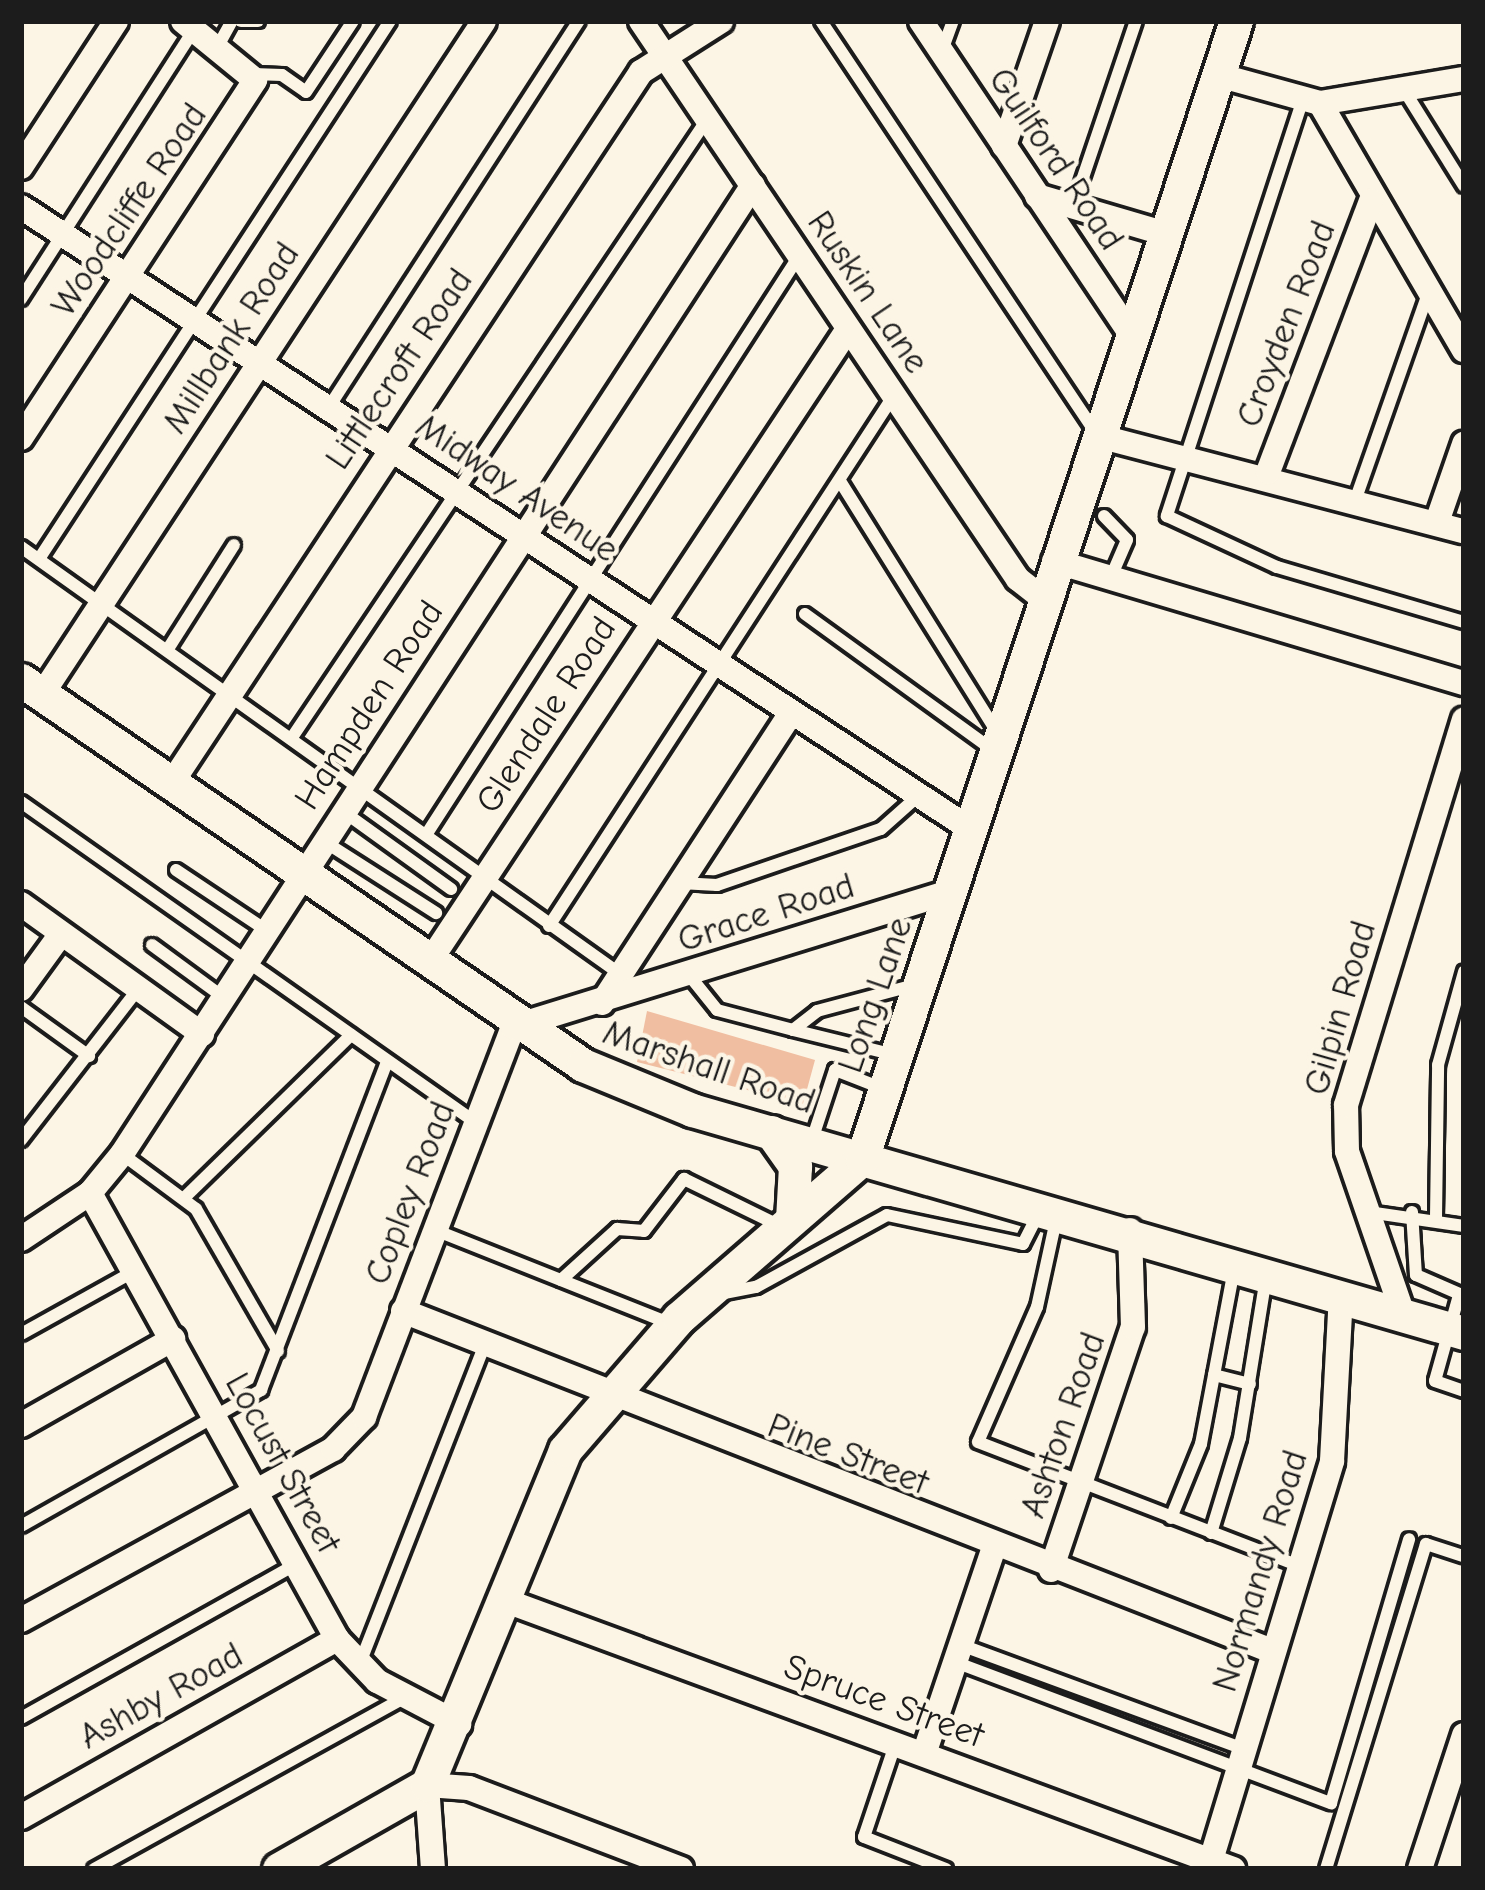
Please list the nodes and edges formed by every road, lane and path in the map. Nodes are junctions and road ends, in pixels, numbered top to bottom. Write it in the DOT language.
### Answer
graph roads {
  1 [pos="116,21"];
  2 [pos="232,21"];
  3 [pos="241,21"];
  4 [pos="259,21"];
  5 [pos="353,21"];
  6 [pos="390,21"];
  7 [pos="484,21"];
  8 [pos="579,21"];
  9 [pos="640,21"];
  10 [pos="721,21"];
  11 [pos="821,21"];
  12 [pos="921,21"];
  13 [pos="952,21"];
  14 [pos="1047,21"];
  15 [pos="1136,21"];
  16 [pos="1236,21"];
  17 [pos="189,25"];
  18 [pos="218,46"];
  19 [pos="942,52"];
  20 [pos="666,58"];
  21 [pos="1218,75"];
  22 [pos="253,77"];
  23 [pos="1464,79"];
  24 [pos="1402,88"];
  25 [pos="1311,101"];
  26 [pos="708,117"];
  27 [pos="1004,146"];
  28 [pos="21,167"];
  29 [pos="753,185"];
  30 [pos="1464,186"];
  31 [pos="1037,196"];
  32 [pos="1371,201"];
  33 [pos="1074,204"];
  34 [pos="21,207"];
  35 [pos="1166,234"];
  36 [pos="62,235"];
  37 [pos="799,255"];
  38 [pos="127,279"];
  39 [pos="1428,293"];
  40 [pos="21,298"];
  41 [pos="192,320"];
  42 [pos="848,329"];
  43 [pos="1132,336"];
  44 [pos="1464,350"];
  45 [pos="258,362"];
  46 [pos="894,395"];
  47 [pos="329,407"];
  48 [pos="1098,436"];
  49 [pos="21,438"];
  50 [pos="390,445"];
  51 [pos="1464,445"];
  52 [pos="1185,452"];
  53 [pos="1268,472"];
  54 [pos="840,481"];
  55 [pos="454,487"];
  56 [pos="1356,499"];
  57 [pos="1104,516"];
  58 [pos="1437,522"];
  59 [pos="1464,530"];
  60 [pos="524,533"];
  61 [pos="234,545"];
  62 [pos="21,547"];
  63 [pos="39,559"];
  64 [pos="1054,561"];
  65 [pos="585,578"];
  66 [pos="1110,578"];
  67 [pos="1042,597"];
  68 [pos="103,601"];
  69 [pos="806,614"];
  70 [pos="1464,622"];
  71 [pos="648,623"];
  72 [pos="168,649"];
  73 [pos="720,670"];
  74 [pos="1464,683"];
  75 [pos="31,688"];
  76 [pos="229,694"];
  77 [pos="789,716"];
  78 [pos="1464,720"];
  79 [pos="291,739"];
  80 [pos="996,743"];
  81 [pos="169,787"];
  82 [pos="358,789"];
  83 [pos="918,796"];
  84 [pos="21,802"];
  85 [pos="343,811"];
  86 [pos="972,830"];
  87 [pos="426,835"];
  88 [pos="324,842"];
  89 [pos="176,870"];
  90 [pos="300,878"];
  91 [pos="482,880"];
  92 [pos="680,883"];
  93 [pos="451,890"];
  94 [pos="952,891"];
  95 [pos="21,904"];
  96 [pos="436,913"];
  97 [pos="550,926"];
  98 [pos="266,930"];
  99 [pos="61,934"];
  100 [pos="152,944"];
  101 [pos="246,963"];
  102 [pos="428,964"];
  103 [pos="1464,972"];
  104 [pos="621,975"];
  105 [pos="688,975"];
  106 [pos="921,983"];
  107 [pos="138,988"];
  108 [pos="21,989"];
  109 [pos="224,998"];
  110 [pos="602,1003"];
  111 [pos="21,1006"];
  112 [pos="513,1027"];
  113 [pos="793,1030"];
  114 [pos="202,1034"];
  115 [pos="351,1035"];
  116 [pos="896,1055"];
  117 [pos="89,1056"];
  118 [pos="388,1061"];
  119 [pos="884,1089"];
  120 [pos="476,1123"];
  121 [pos="771,1132"];
  122 [pos="21,1139"];
  123 [pos="811,1144"];
  124 [pos="122,1154"];
  125 [pos="862,1159"];
  126 [pos="90,1192"];
  127 [pos="185,1197"];
  128 [pos="1050,1209"];
  129 [pos="1368,1212"];
  130 [pos="1412,1212"];
  131 [pos="1436,1217"];
  132 [pos="788,1223"];
  133 [pos="1464,1226"];
  134 [pos="435,1230"];
  135 [pos="1130,1230"];
  136 [pos="21,1238"];
  137 [pos="1251,1269"];
  138 [pos="134,1271"];
  139 [pos="561,1280"];
  140 [pos="706,1294"];
  141 [pos="1461,1296"];
  142 [pos="1341,1297"];
  143 [pos="403,1311"];
  144 [pos="1403,1315"];
  145 [pos="673,1325"];
  146 [pos="1456,1331"];
  147 [pos="21,1334"];
  148 [pos="172,1339"];
  149 [pos="484,1346"];
  150 [pos="278,1351"];
  151 [pos="1214,1375"];
  152 [pos="1250,1384"];
  153 [pos="1464,1391"];
  154 [pos="608,1399"];
  155 [pos="218,1417"];
  156 [pos="21,1425"];
  157 [pos="1084,1486"];
  158 [pos="260,1488"];
  159 [pos="1171,1518"];
  160 [pos="21,1526"];
  161 [pos="1210,1533"];
  162 [pos="1409,1539"];
  163 [pos="993,1550"];
  164 [pos="1464,1556"];
  165 [pos="298,1563"];
  166 [pos="1299,1566"];
  167 [pos="1051,1570"];
  168 [pos="509,1602"];
  169 [pos="21,1620"];
  170 [pos="337,1639"];
  171 [pos="1272,1651"];
  172 [pos="958,1653"];
  173 [pos="360,1663"];
  174 [pos="404,1698"];
  175 [pos="21,1718"];
  176 [pos="459,1724"];
  177 [pos="1464,1736"];
  178 [pos="896,1743"];
  179 [pos="924,1754"];
  180 [pos="1240,1761"];
  181 [pos="427,1785"];
  182 [pos="21,1816"];
  183 [pos="1222,1865"];
  184 [pos="94,1869"];
  185 [pos="278,1869"];
  186 [pos="433,1869"];
  187 [pos="681,1869"];
  188 [pos="946,1869"];
  189 [pos="1326,1869"];
  190 [pos="1420,1869"];
  1 -- 28 [label="street"];
  2 -- 18 [label="lane"];
  3 -- 4 [label="lane"];
  5 -- 22 [label="lane"];
  6 -- 41 [label="lane"];
  7 -- 45 [label="street, Millbank Road"];
  8 -- 47 [label="lane"];
  9 -- 20 [label="street, Ruskin Lane"];
  10 -- 20 [label="street, Littlecroft Road"];
  11 -- 48 [label="lane"];
  12 -- 19 [label="street, Guilford Road"];
  13 -- 19 [label="lane"];
  14 -- 27 [label="street"];
  15 -- 33 [label="lane"];
  16 -- 21 [label="street, Long Lane"];
  17 -- 18 [label="street"];
  17 -- 36 [label="lane"];
  18 -- 22 [label="street"];
  19 -- 27 [label="street, Guilford Road"];
  20 -- 26 [label="street, Ruskin Lane"];
  20 -- 50 [label="street, Littlecroft Road"];
  21 -- 25 [label="street"];
  21 -- 35 [label="street, Long Lane"];
  22 -- 38 [label="street, Woodcliffe Road"];
  23 -- 24 [label="street"];
  24 -- 25 [label="street"];
  24 -- 30 [label="lane"];
  25 -- 32 [label="street"];
  25 -- 52 [label="lane"];
  26 -- 29 [label="street, Ruskin Lane"];
  26 -- 55 [label="lane"];
  27 -- 31 [label="street, Guilford Road"];
  29 -- 37 [label="street, Ruskin Lane"];
  29 -- 60 [label="street, Hampden Road"];
  31 -- 33 [label="street"];
  31 -- 43 [label="street, Guilford Road"];
  32 -- 39 [label="street"];
  32 -- 53 [label="street, Croyden Road"];
  33 -- 35 [label="street"];
  34 -- 36 [label="street, Midway Avenue"];
  35 -- 43 [label="street, Long Lane"];
  36 -- 38 [label="street, Midway Avenue"];
  36 -- 40 [label="lane"];
  37 -- 42 [label="street, Ruskin Lane"];
  37 -- 65 [label="lane"];
  38 -- 41 [label="street, Midway Avenue"];
  38 -- 49 [label="street, Woodcliffe Road"];
  39 -- 44 [label="street"];
  39 -- 56 [label="lane"];
  41 -- 45 [label="street, Midway Avenue"];
  41 -- 63 [label="lane"];
  42 -- 46 [label="street, Ruskin Lane"];
  42 -- 71 [label="street, Glendale Road"];
  43 -- 48 [label="street, Long Lane"];
  45 -- 47 [label="street, Midway Avenue"];
  45 -- 68 [label="street, Millbank Road"];
  46 -- 54 [label="lane"];
  46 -- 67 [label="street, Ruskin Lane"];
  47 -- 50 [label="street, Midway Avenue"];
  48 -- 52 [label="street"];
  48 -- 64 [label="street, Long Lane"];
  50 -- 55 [label="street, Midway Avenue"];
  50 -- 76 [label="street, Littlecroft Road"];
  51 -- 58 [label="street"];
  52 -- 53 [label="street"];
  52 -- 70 [label="lane"];
  53 -- 56 [label="street"];
  54 -- 73 [label="lane"];
  54 -- 80 [label="lane"];
  55 -- 60 [label="street, Midway Avenue"];
  55 -- 79 [label="lane"];
  56 -- 58 [label="street"];
  57 -- 66 [label="lane"];
  58 -- 59 [label="street"];
  60 -- 65 [label="street, Midway Avenue"];
  60 -- 82 [label="street, Hampden Road"];
  61 -- 72 [label="lane"];
  62 -- 63 [label="lane"];
  63 -- 68 [label="lane"];
  64 -- 66 [label="street"];
  64 -- 67 [label="street, Long Lane"];
  65 -- 71 [label="street, Midway Avenue"];
  65 -- 87 [label="lane"];
  66 -- 74 [label="street"];
  67 -- 80 [label="street, Long Lane"];
  68 -- 72 [label="lane"];
  68 -- 75 [label="street, Millbank Road"];
  69 -- 80 [label="lane"];
  71 -- 73 [label="street, Midway Avenue"];
  71 -- 91 [label="street, Glendale Road"];
  72 -- 76 [label="lane"];
  73 -- 77 [label="street, Midway Avenue"];
  73 -- 97 [label="lane"];
  75 -- 81 [label="street, Marshall Road"];
  76 -- 79 [label="lane"];
  76 -- 81 [label="street, Littlecroft Road"];
  77 -- 83 [label="street, Midway Avenue"];
  77 -- 92 [label="street"];
  78 -- 129 [label="street, Gilpin Road"];
  79 -- 82 [label="lane"];
  80 -- 86 [label="street, Long Lane"];
  81 -- 90 [label="street, Marshall Road"];
  82 -- 85 [label="street, Hampden Road"];
  82 -- 87 [label="lane"];
  83 -- 86 [label="street, Midway Avenue"];
  83 -- 92 [label="lane"];
  84 -- 101 [label="lane"];
  85 -- 88 [label="street, Hampden Road"];
  85 -- 93 [label="lane"];
  86 -- 94 [label="street, Long Lane"];
  87 -- 91 [label="lane"];
  88 -- 90 [label="street, Hampden Road"];
  88 -- 96 [label="lane"];
  89 -- 98 [label="lane"];
  90 -- 98 [label="street, Hampden Road"];
  90 -- 102 [label="street, Marshall Road"];
  91 -- 97 [label="lane"];
  91 -- 102 [label="street, Glendale Road"];
  92 -- 104 [label="street"];
  94 -- 105 [label="street, Grace Road"];
  94 -- 106 [label="street, Long Lane"];
  95 -- 99 [label="street"];
  97 -- 104 [label="lane"];
  98 -- 101 [label="street, Hampden Road"];
  99 -- 107 [label="street"];
  99 -- 108 [label="street"];
  100 -- 109 [label="lane"];
  101 -- 109 [label="street, Hampden Road"];
  101 -- 115 [label="lane"];
  102 -- 112 [label="street, Marshall Road"];
  103 -- 131 [label="lane"];
  104 -- 110 [label="street"];
  105 -- 110 [label="street, Grace Road"];
  105 -- 113 [label="lane"];
  106 -- 113 [label="lane"];
  106 -- 116 [label="street, Long Lane"];
  107 -- 114 [label="street"];
  107 -- 117 [label="lane"];
  109 -- 114 [label="street, Hampden Road"];
  110 -- 112 [label="street"];
  111 -- 117 [label="lane"];
  112 -- 120 [label="street, Copley Road"];
  112 -- 121 [label="street, Marshall Road"];
  113 -- 116 [label="lane"];
  114 -- 124 [label="street, Hampden Road"];
  115 -- 118 [label="lane"];
  115 -- 127 [label="lane"];
  116 -- 119 [label="street, Long Lane"];
  117 -- 122 [label="lane"];
  118 -- 120 [label="lane"];
  118 -- 150 [label="lane"];
  119 -- 123 [label="lane"];
  119 -- 125 [label="street, Long Lane"];
  120 -- 134 [label="street, Copley Road"];
  121 -- 123 [label="street, Marshall Road"];
  121 -- 132 [label="street"];
  123 -- 125 [label="street, Marshall Road"];
  124 -- 126 [label="street, Hampden Road"];
  124 -- 127 [label="lane"];
  125 -- 128 [label="street, Marshall Road"];
  125 -- 132 [label="street"];
  126 -- 136 [label="street, Hampden Road"];
  126 -- 138 [label="street, Locust Street"];
  127 -- 150 [label="lane"];
  128 -- 135 [label="street, Marshall Road"];
  128 -- 140 [label="lane"];
  128 -- 157 [label="lane"];
  129 -- 130 [label="lane"];
  129 -- 144 [label="street, Gilpin Road"];
  130 -- 131 [label="lane"];
  130 -- 141 [label="lane"];
  131 -- 133 [label="lane"];
  132 -- 139 [label="lane"];
  132 -- 140 [label="street"];
  134 -- 139 [label="lane"];
  134 -- 143 [label="street, Copley Road"];
  135 -- 137 [label="street, Marshall Road"];
  135 -- 157 [label="street, Ashton Road"];
  137 -- 142 [label="street, Marshall Road"];
  137 -- 151 [label="lane"];
  137 -- 152 [label="lane"];
  138 -- 147 [label="lane"];
  138 -- 148 [label="street, Locust Street"];
  139 -- 145 [label="lane"];
  140 -- 145 [label="street"];
  141 -- 146 [label="lane"];
  142 -- 144 [label="street, Marshall Road"];
  142 -- 166 [label="street, Normandy Road"];
  143 -- 149 [label="street, Pine Street"];
  143 -- 158 [label="street, Copley Road"];
  144 -- 146 [label="street, Marshall Road"];
  145 -- 154 [label="street"];
  146 -- 153 [label="lane"];
  148 -- 155 [label="street, Locust Street"];
  148 -- 156 [label="street"];
  149 -- 154 [label="street, Pine Street"];
  149 -- 173 [label="lane"];
  150 -- 155 [label="lane"];
  151 -- 152 [label="lane"];
  151 -- 159 [label="lane"];
  152 -- 161 [label="lane"];
  154 -- 163 [label="street, Pine Street"];
  154 -- 168 [label="street"];
  155 -- 158 [label="street, Locust Street"];
  155 -- 160 [label="lane"];
  157 -- 159 [label="lane"];
  157 -- 167 [label="street, Ashton Road"];
  158 -- 165 [label="street, Locust Street"];
  158 -- 169 [label="street, Copley Road"];
  159 -- 161 [label="lane"];
  161 -- 166 [label="lane"];
  162 -- 180 [label="lane"];
  163 -- 167 [label="street, Pine Street"];
  163 -- 172 [label="street, Ashton Road"];
  164 -- 189 [label="lane"];
  165 -- 170 [label="street, Locust Street"];
  165 -- 175 [label="lane"];
  166 -- 171 [label="street, Normandy Road"];
  167 -- 171 [label="street, Pine Street"];
  168 -- 176 [label="street"];
  168 -- 178 [label="street, Spruce Street"];
  170 -- 173 [label="street, Locust Street"];
  170 -- 182 [label="street, Ashby Road"];
  171 -- 180 [label="street, Normandy Road"];
  172 -- 179 [label="street, Ashton Road"];
  172 -- 180 [label="lane"];
  172 -- 180 [label="lane"];
  173 -- 174 [label="street, Locust Street"];
  174 -- 176 [label="street, Locust Street"];
  174 -- 184 [label="lane"];
  176 -- 181 [label="street"];
  177 -- 190 [label="street"];
  178 -- 179 [label="street, Spruce Street"];
  178 -- 188 [label="lane"];
  179 -- 183 [label="street, Spruce Street"];
  180 -- 183 [label="street, Normandy Road"];
  181 -- 185 [label="street"];
  181 -- 186 [label="street"];
  181 -- 187 [label="street"];
}
